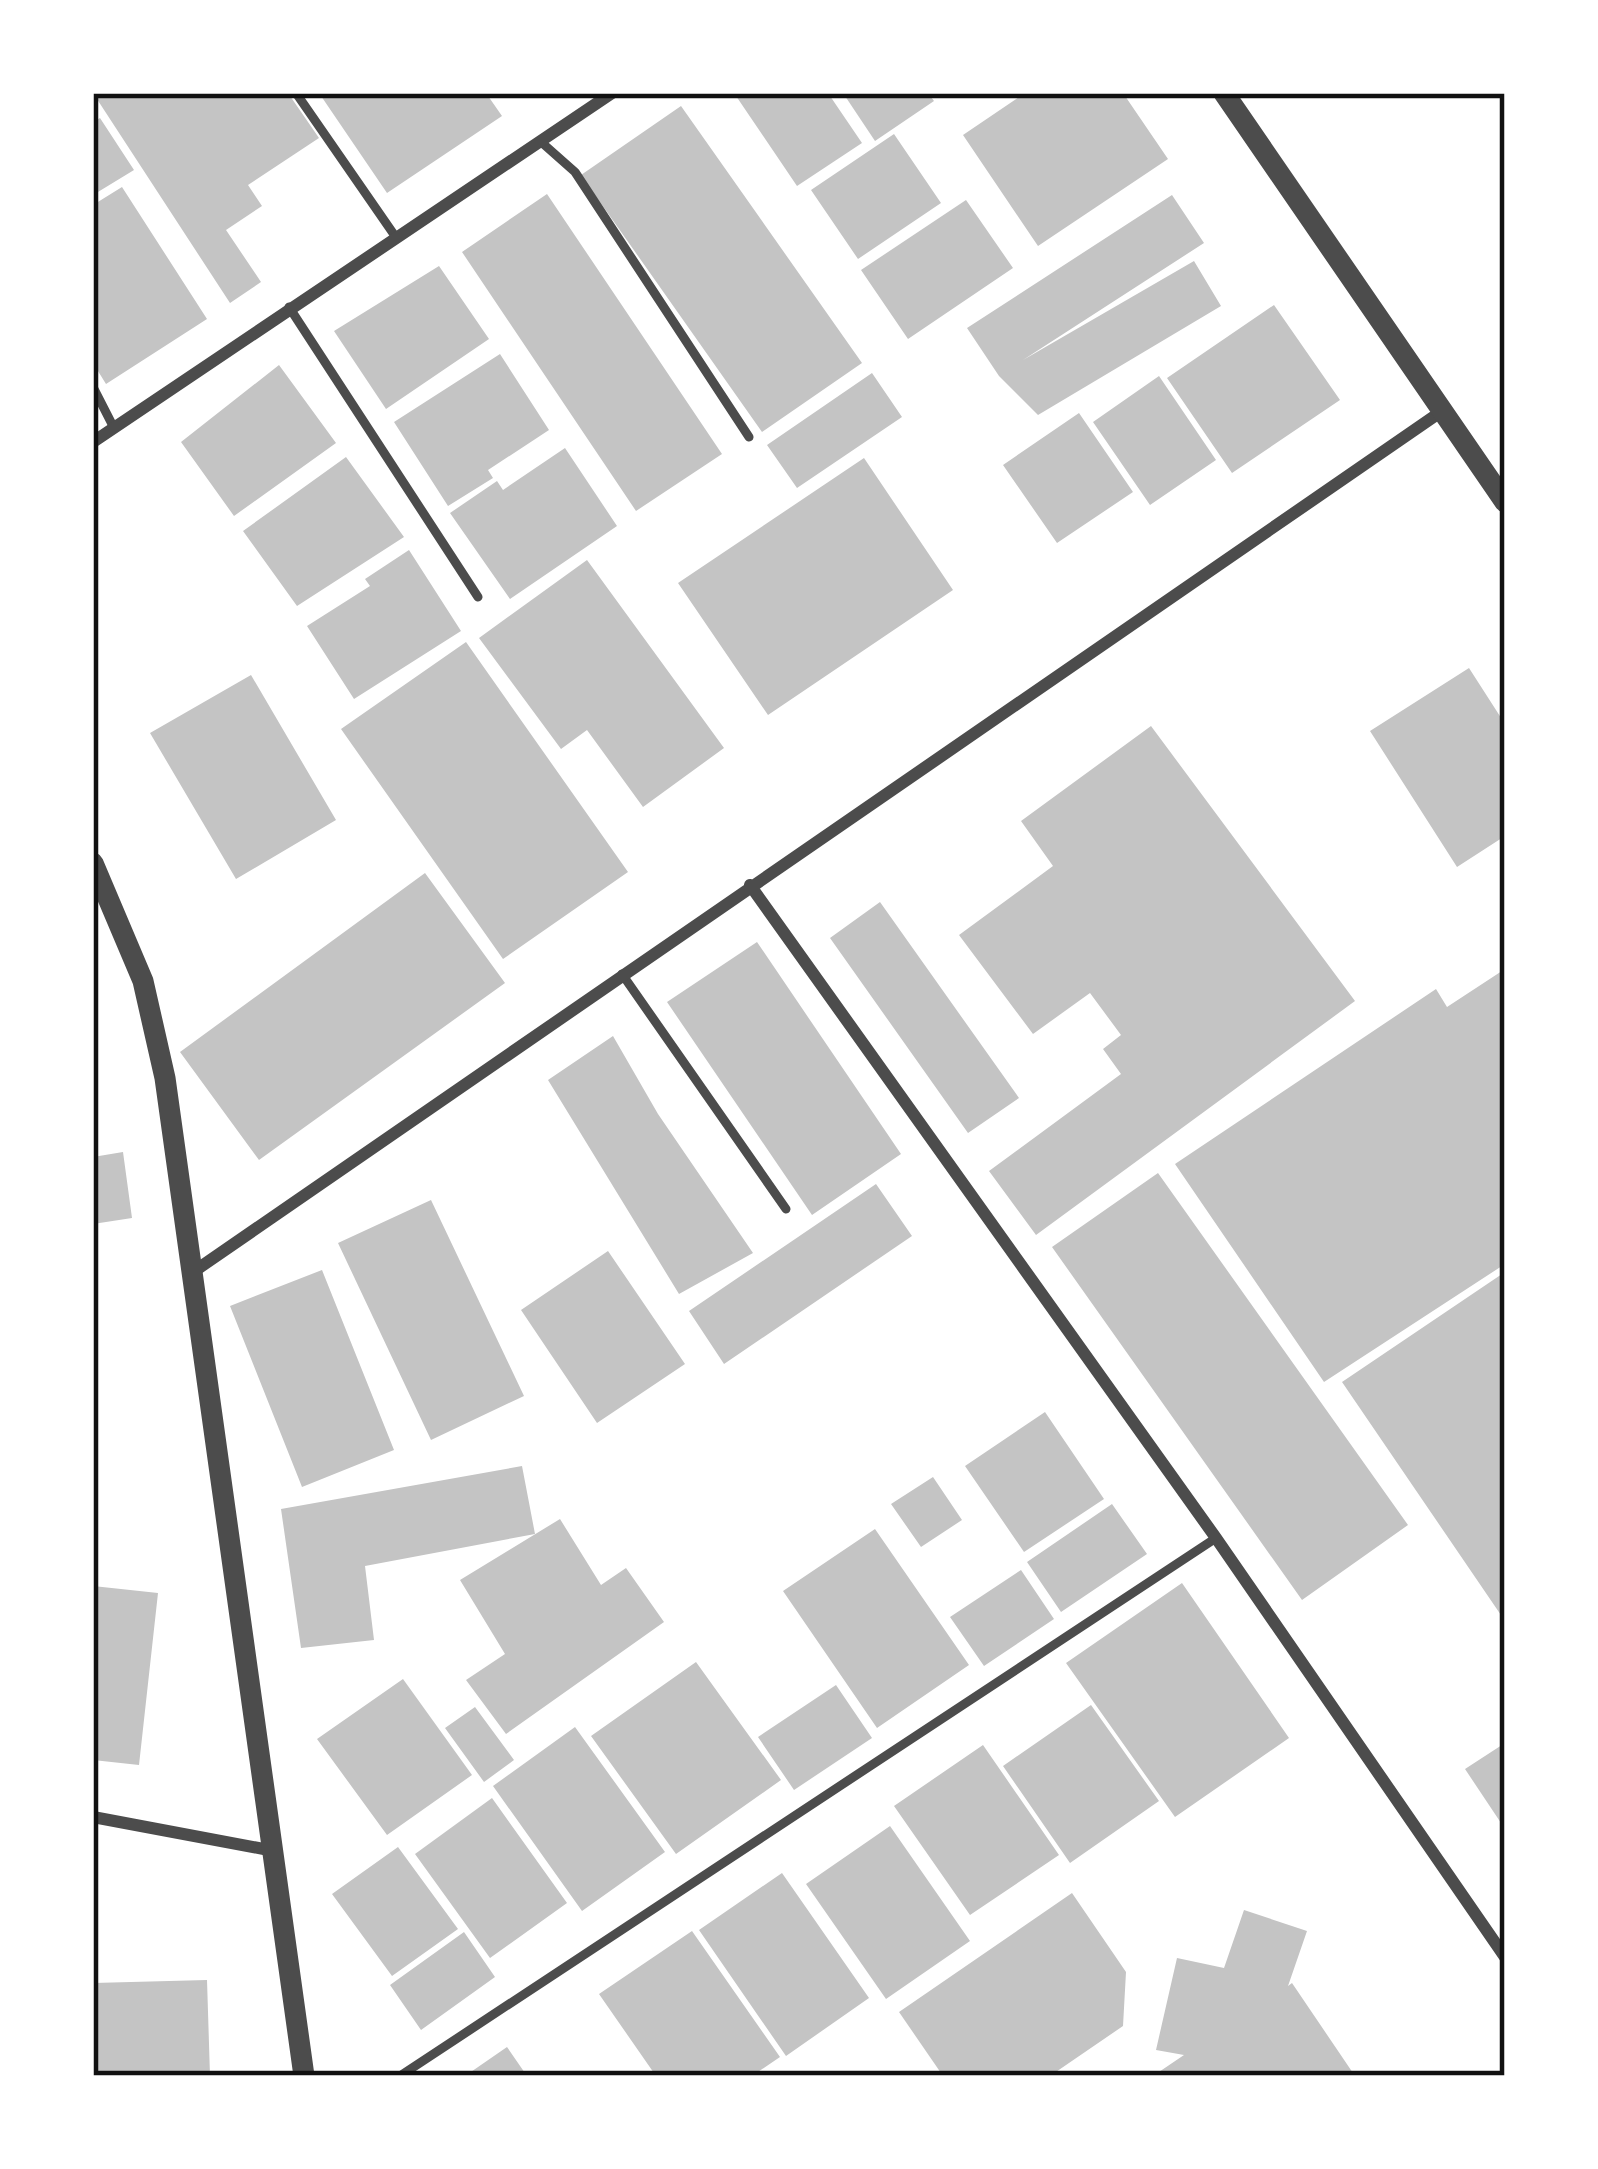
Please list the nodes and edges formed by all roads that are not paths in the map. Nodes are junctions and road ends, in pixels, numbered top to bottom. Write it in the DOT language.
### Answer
graph roads {
  1 [pos="296,93"];
  2 [pos="612,93"];
  3 [pos="1224,93"];
  4 [pos="540,141"];
  5 [pos="395,236"];
  6 [pos="289,307"];
  7 [pos="93,387"];
  8 [pos="1442,411"];
  9 [pos="113,428"];
  10 [pos="749,437"];
  11 [pos="93,442"];
  12 [pos="1505,502"];
  13 [pos="478,597"];
  14 [pos="93,863"];
  15 [pos="750,885"];
  16 [pos="622,974"];
  17 [pos="786,1209"];
  18 [pos="196,1270"];
  19 [pos="1216,1538"];
  20 [pos="93,1817"];
  21 [pos="269,1850"];
  22 [pos="1505,1957"];
  23 [pos="304,2076"];
  24 [pos="400,2076"];
  1 -- 5 [label="lane"];
  2 -- 4 [label="street"];
  3 -- 8 [label="street"];
  4 -- 5 [label="street"];
  4 -- 10 [label="lane"];
  5 -- 6 [label="street"];
  6 -- 9 [label="street"];
  6 -- 13 [label="lane"];
  7 -- 9 [label="lane"];
  8 -- 12 [label="street"];
  8 -- 15 [label="street"];
  9 -- 11 [label="street"];
  14 -- 18 [label="street"];
  15 -- 16 [label="street"];
  15 -- 19 [label="street"];
  16 -- 17 [label="lane"];
  16 -- 18 [label="street"];
  18 -- 21 [label="street"];
  19 -- 22 [label="street"];
  19 -- 24 [label="lane"];
  20 -- 21 [label="street"];
  21 -- 23 [label="street"];
}
